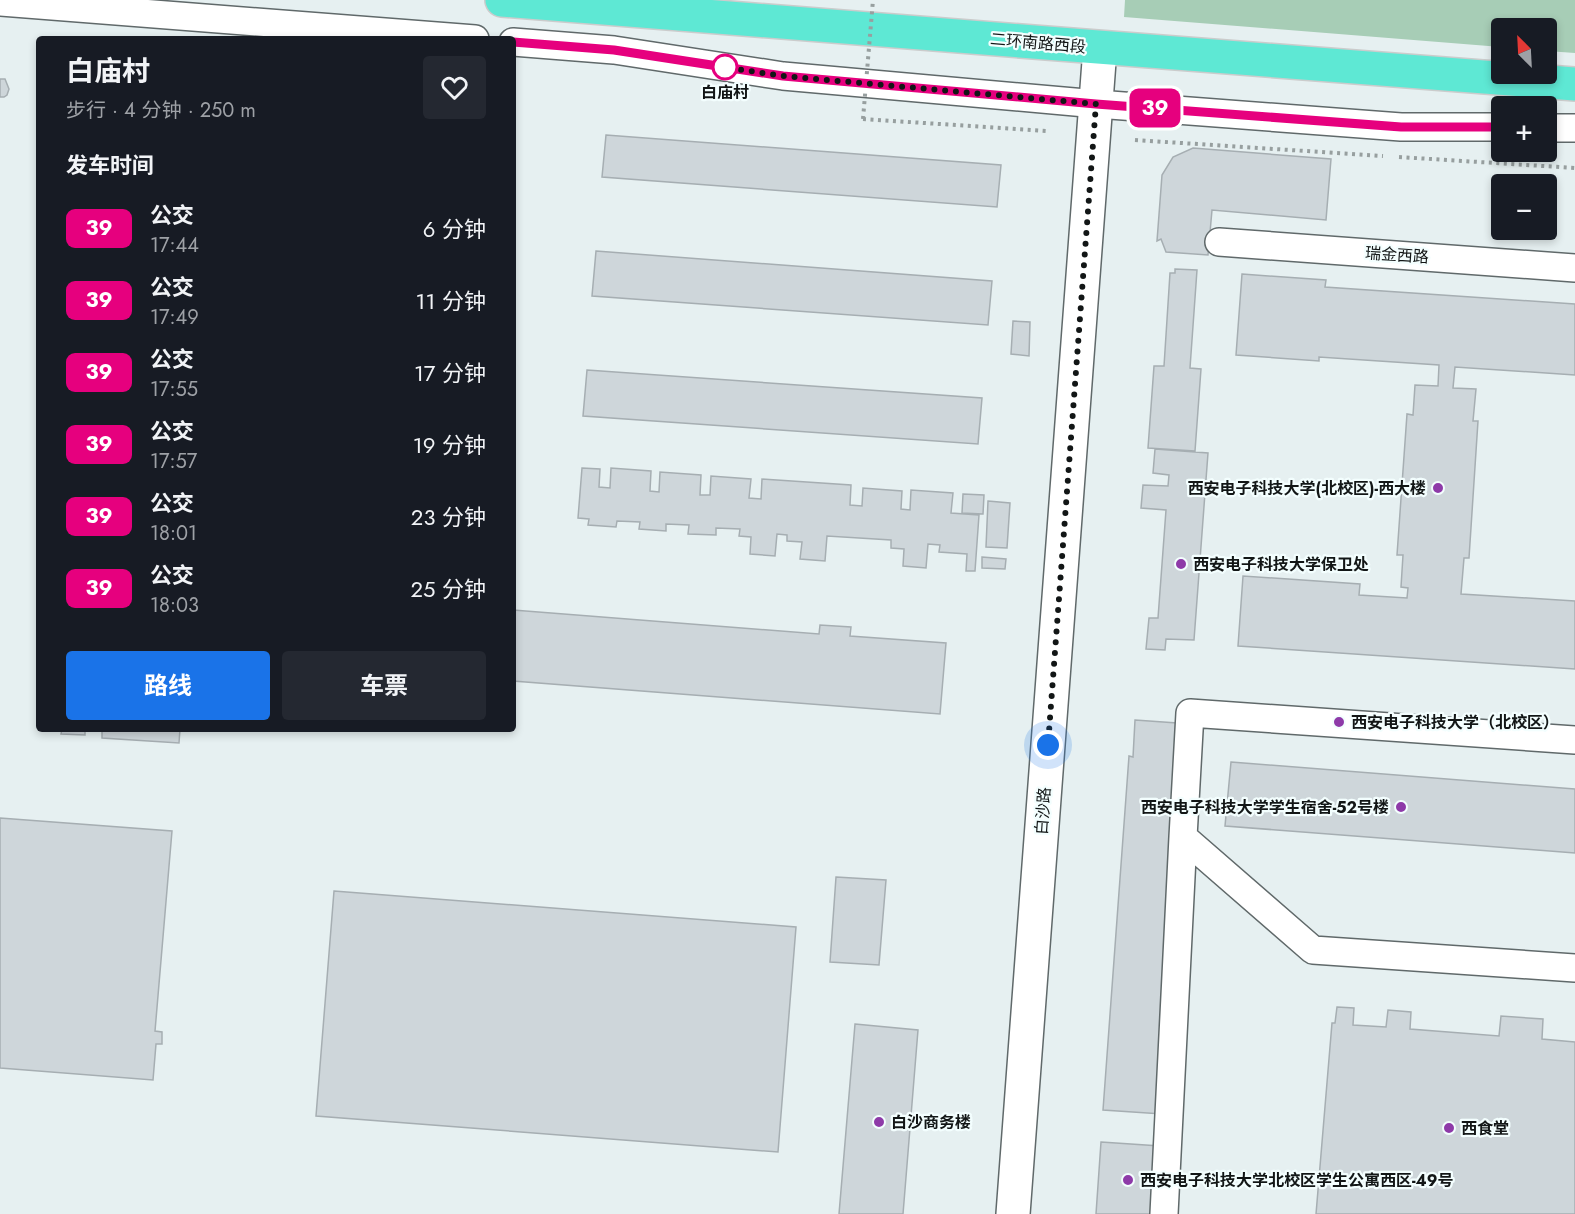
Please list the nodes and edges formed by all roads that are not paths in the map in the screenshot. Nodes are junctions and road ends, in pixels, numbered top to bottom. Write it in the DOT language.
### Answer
graph roads {
  1 [pos="502,0"];
  2 [pos="0,2"];
  3 [pos="436,36"];
  4 [pos="516,42"];
  5 [pos="1100,48"];
  6 [pos="1575,84"];
  7 [pos="1096,104"];
  8 [pos="1491,127"];
  9 [pos="1557,128"];
  10 [pos="1575,128"];
  11 [pos="1219,242"];
  12 [pos="1575,268"];
  13 [pos="1575,740"];
  14 [pos="1183,837"];
  15 [pos="1575,968"];
  16 [pos="1013,1214"];
  17 [pos="1164,1214"];
  1 -- 5 [label="highway, 二环南路西段"];
  2 -- 3 [label="street"];
  4 -- 7 [label="street"];
  5 -- 6 [label="highway, 二环南路西段"];
  5 -- 7 [label="street, 白沙路"];
  7 -- 8 [label="street"];
  7 -- 16 [label="street, 白沙路"];
  9 -- 10 [label="street"];
  11 -- 12 [label="street, 瑞金西路"];
  13 -- 14 [label="street"];
  14 -- 15 [label="street"];
  14 -- 17 [label="street"];
}
